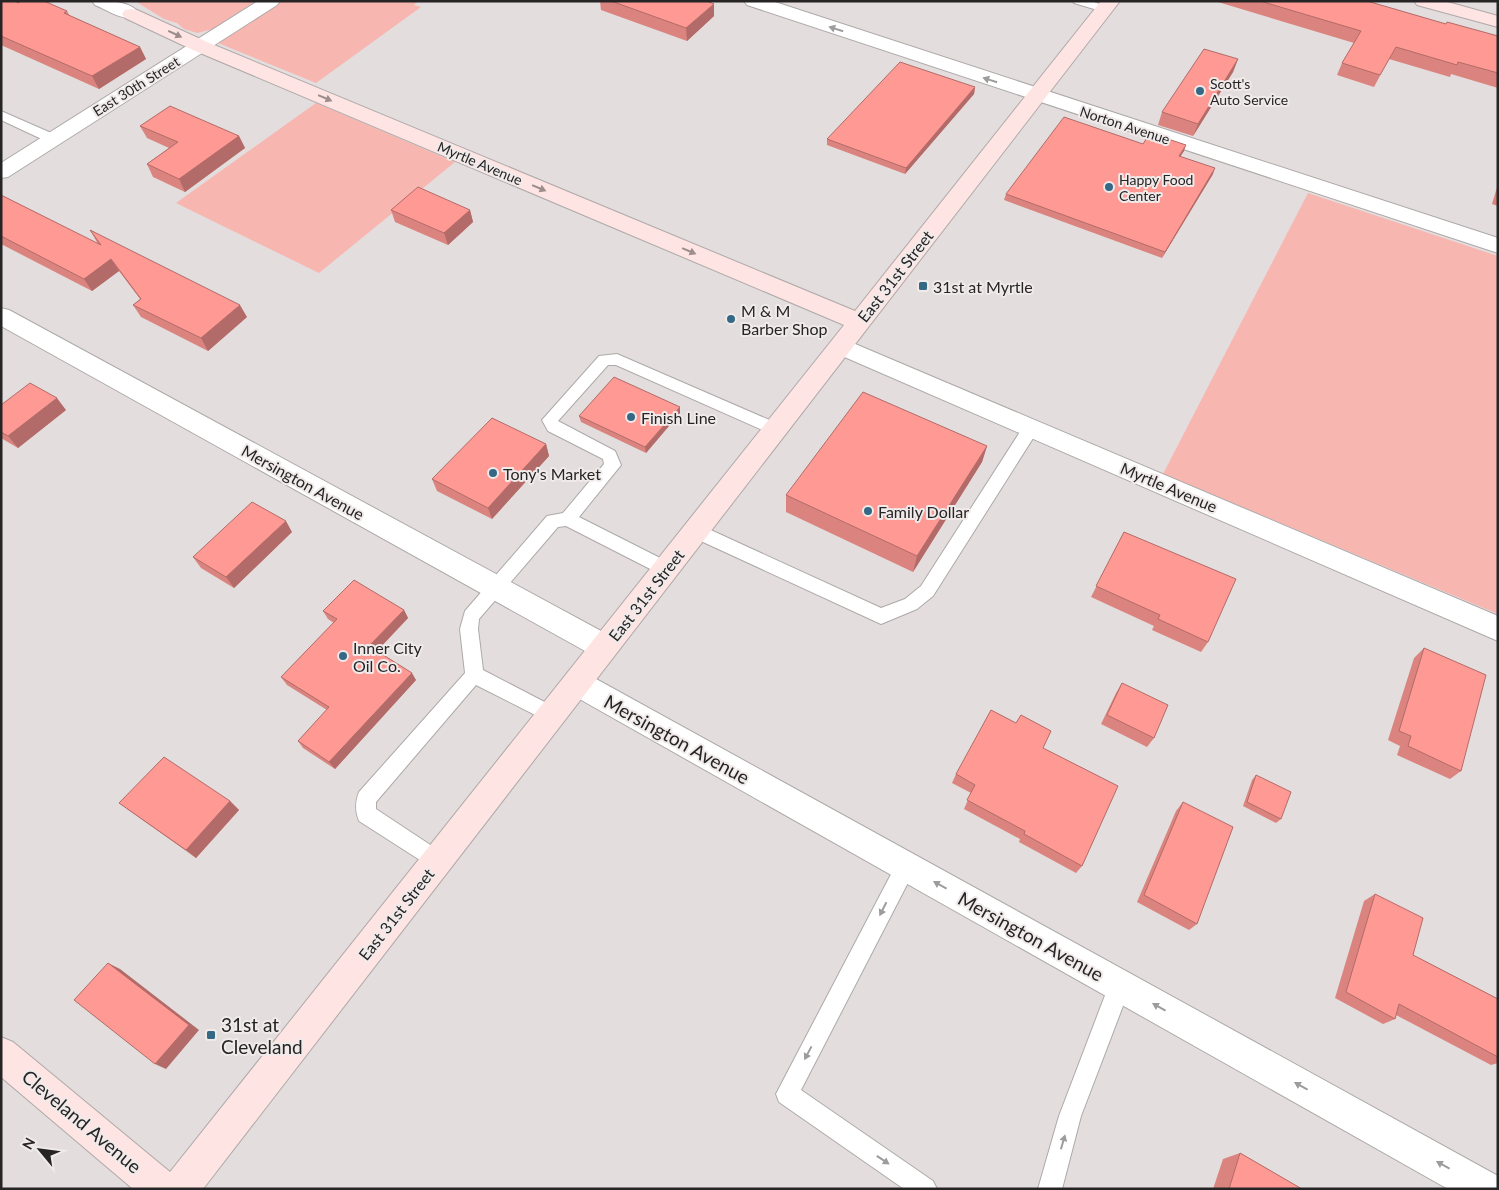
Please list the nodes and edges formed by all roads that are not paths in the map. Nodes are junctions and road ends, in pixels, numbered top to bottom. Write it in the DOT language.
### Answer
graph roads {
  1 [pos="101,1"];
  2 [pos="271,1"];
  3 [pos="753,1"];
  4 [pos="1078,1"];
  5 [pos="1423,1"];
  6 [pos="1108,5"];
  7 [pos="131,14"];
  8 [pos="1498,22"];
  9 [pos="200,46"];
  10 [pos="1036,96"];
  11 [pos="1,115"];
  12 [pos="53,139"];
  13 [pos="1,172"];
  14 [pos="1498,246"];
  15 [pos="1,316"];
  16 [pos="860,322"];
  17 [pos="841,346"];
  18 [pos="1031,428"];
  19 [pos="775,429"];
  20 [pos="568,519"];
  21 [pos="696,531"];
  22 [pos="666,569"];
  23 [pos="496,587"];
  24 [pos="1498,628"];
  25 [pos="604,647"];
  26 [pos="474,675"];
  27 [pos="577,683"];
  28 [pos="551,716"];
  29 [pos="437,861"];
  30 [pos="906,866"];
  31 [pos="1120,985"];
  32 [pos="1,1054"];
  33 [pos="1048,1188"];
  34 [pos="162,1189"];
  35 [pos="180,1189"];
  36 [pos="925,1189"];
  37 [pos="1485,1189"];
  1 -- 7 [label="street, Myrtle Avenue"];
  2 -- 9 [label="street, East 30th Street"];
  10 -- 3 [label="street, Norton Avenue, one-way"];
  4 -- 6 [label="lane"];
  5 -- 8 [label="main road"];
  6 -- 10 [label="main road, East 31st Street"];
  7 -- 9 [label="main road, Myrtle Avenue, one-way"];
  9 -- 12 [label="street, East 30th Street"];
  9 -- 16 [label="main road, Myrtle Avenue, one-way"];
  10 -- 14 [label="street, Norton Avenue"];
  10 -- 16 [label="main road, East 31st Street"];
  11 -- 12 [label="lane"];
  12 -- 13 [label="street, East 30th Street"];
  15 -- 23 [label="street, Mersington Avenue"];
  16 -- 17 [label="main road, East 31st Street"];
  17 -- 18 [label="street, Myrtle Avenue"];
  17 -- 19 [label="main road, East 31st Street"];
  18 -- 21 [label="lane"];
  18 -- 24 [label="street, Myrtle Avenue"];
  19 -- 20 [label="lane"];
  19 -- 21 [label="main road, East 31st Street"];
  20 -- 22 [label="lane"];
  20 -- 23 [label="lane"];
  21 -- 22 [label="main road, East 31st Street"];
  22 -- 25 [label="main road, East 31st Street"];
  23 -- 25 [label="street, Mersington Avenue"];
  23 -- 26 [label="lane"];
  25 -- 27 [label="main road, East 31st Street"];
  26 -- 28 [label="lane"];
  26 -- 29 [label="lane"];
  27 -- 28 [label="main road, East 31st Street"];
  27 -- 30 [label="street, Mersington Avenue"];
  28 -- 29 [label="main road, East 31st Street"];
  29 -- 35 [label="main road, East 31st Street"];
  31 -- 30 [label="street, Mersington Avenue, one-way"];
  30 -- 36 [label="lane, one-way"];
  33 -- 31 [label="lane, one-way"];
  37 -- 31 [label="street, Mersington Avenue, one-way"];
  32 -- 34 [label="main road, Cleveland Avenue"];
}
